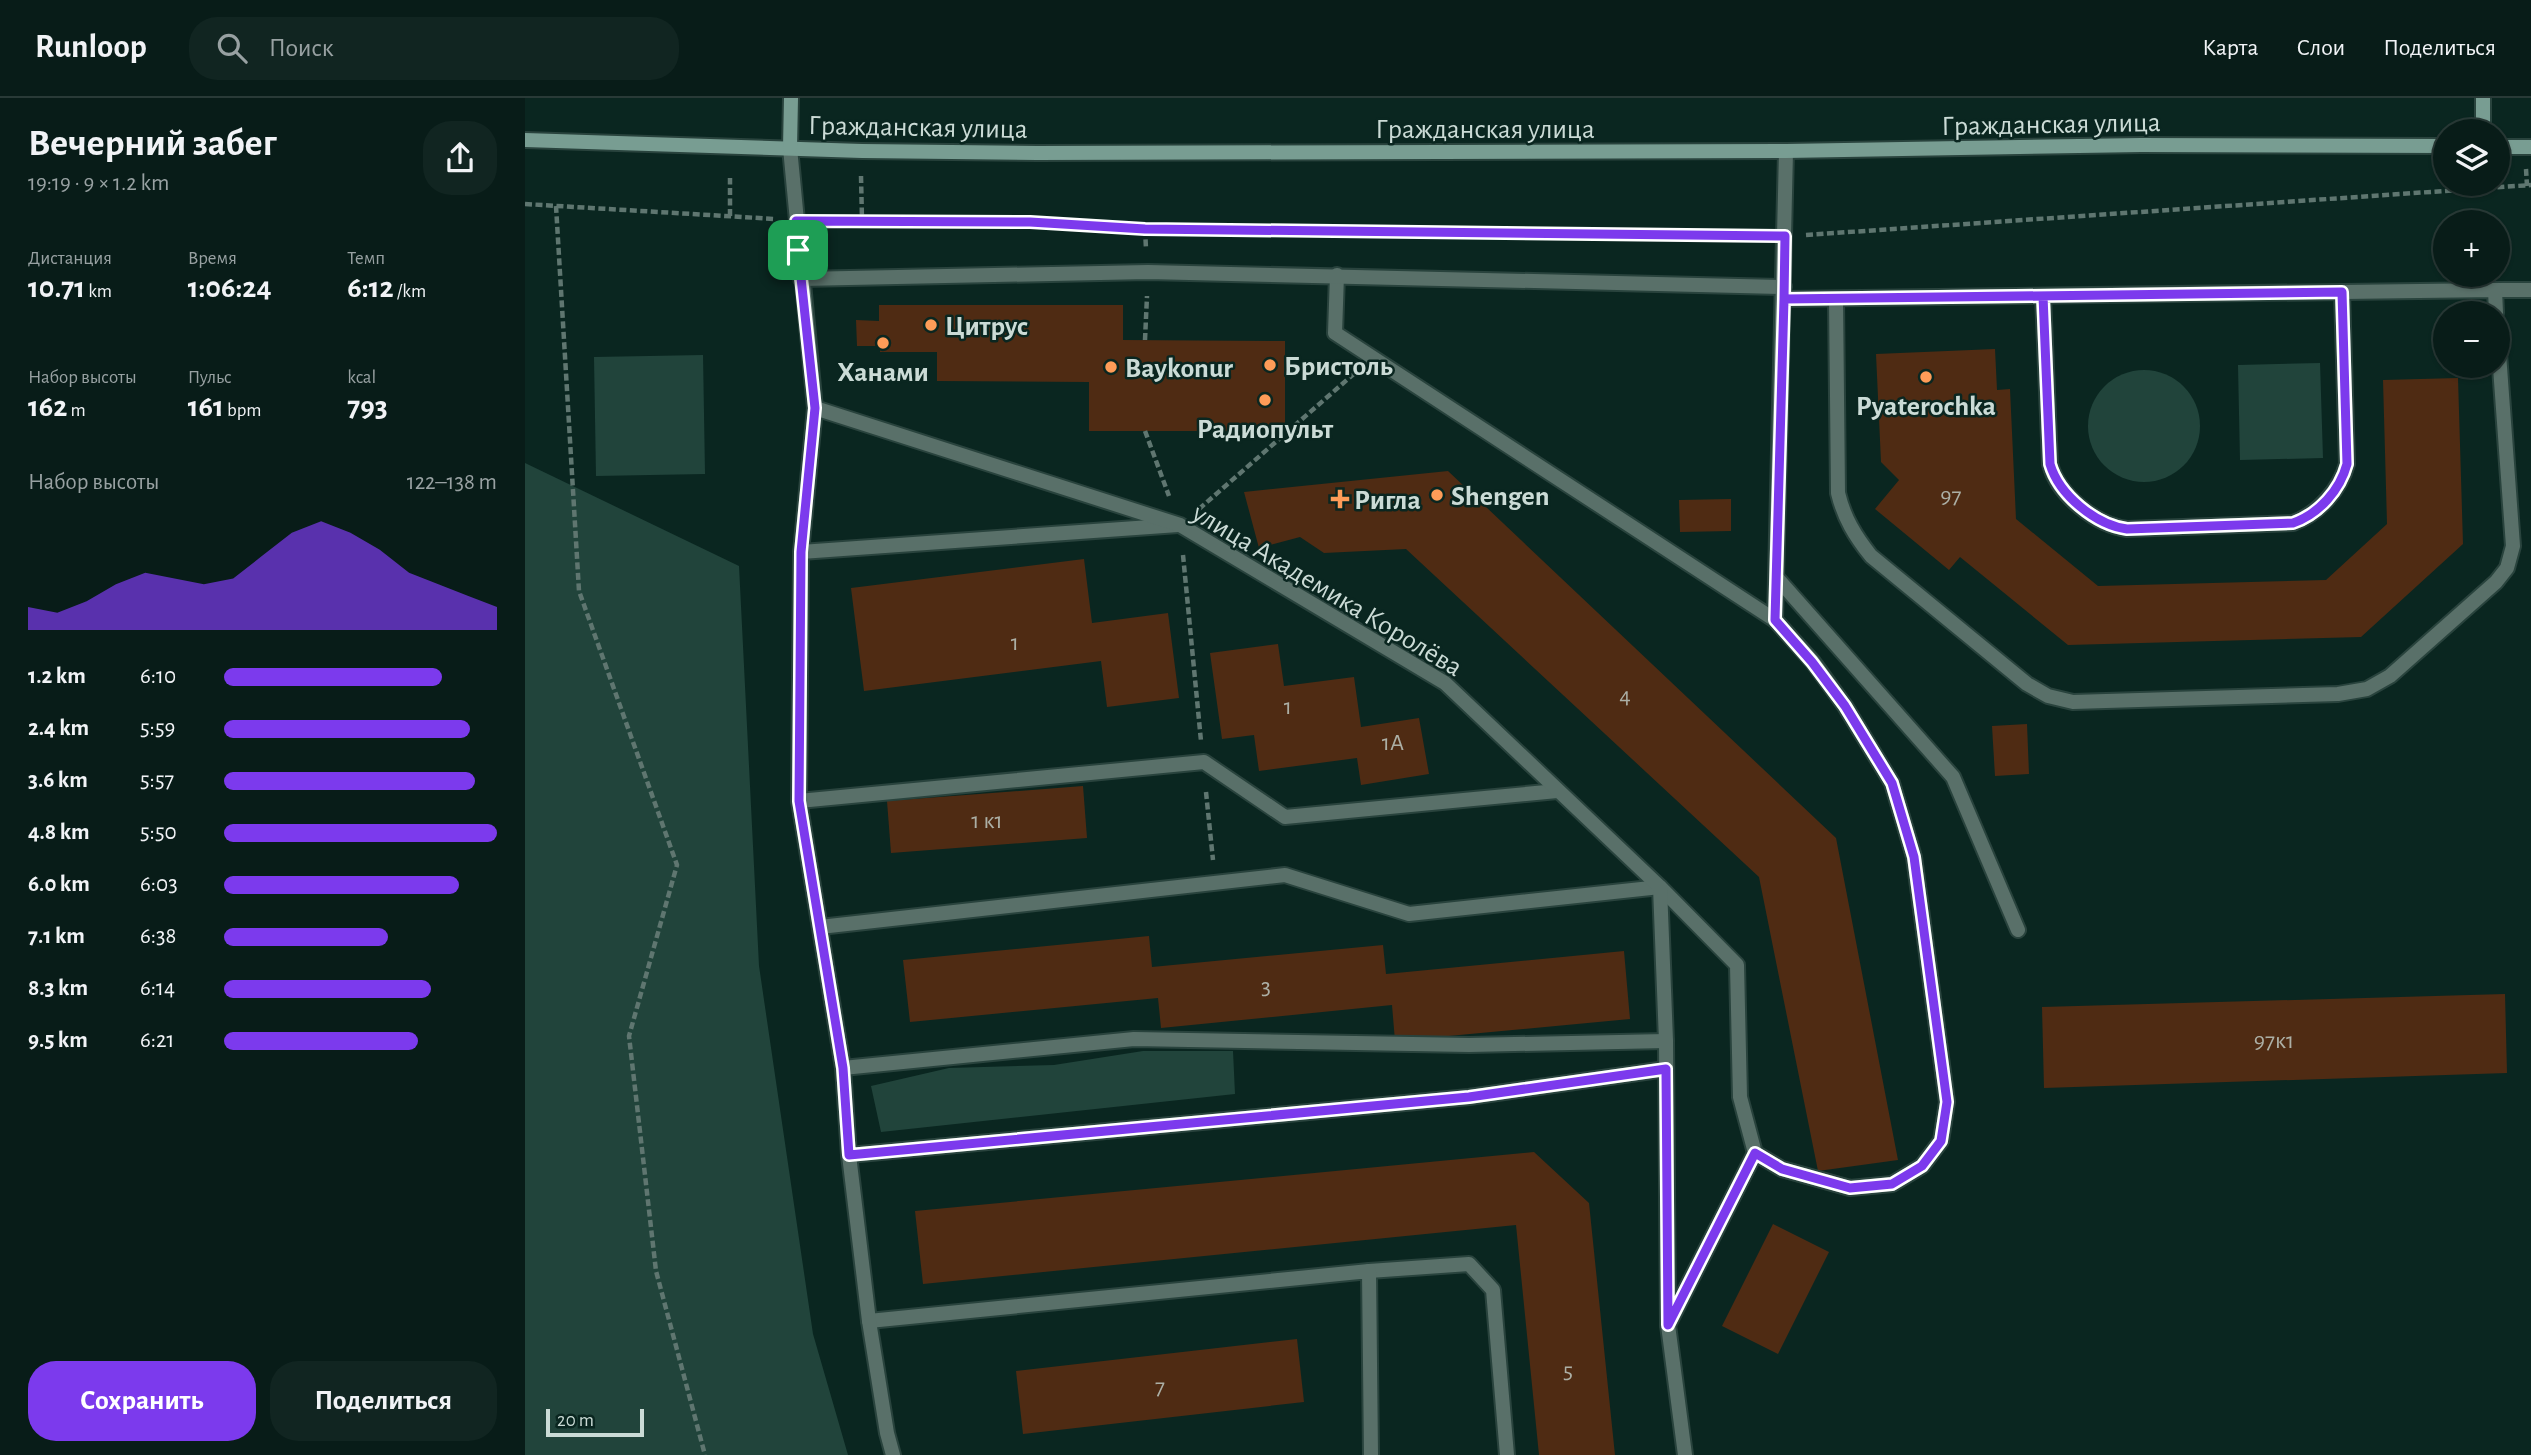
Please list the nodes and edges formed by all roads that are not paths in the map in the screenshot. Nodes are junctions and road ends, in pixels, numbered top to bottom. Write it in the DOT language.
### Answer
graph roads {
  1 [pos="791,98"];
  2 [pos="2483,98"];
  3 [pos="2483,119"];
  4 [pos="525,141"];
  5 [pos="2433,146"];
  6 [pos="2510,146"];
  7 [pos="2531,147"];
  8 [pos="790,148"];
  9 [pos="1786,151"];
  10 [pos="1337,275"];
  11 [pos="801,279"];
  12 [pos="2495,290"];
  13 [pos="2531,290"];
  14 [pos="2342,292"];
  15 [pos="1784,293"];
  16 [pos="2043,296"];
  17 [pos="1836,299"];
  18 [pos="2495,301"];
  19 [pos="2501,378"];
  20 [pos="815,408"];
  21 [pos="1180,525"];
  22 [pos="801,552"];
  23 [pos="1776,577"];
  24 [pos="1775,620"];
  25 [pos="1557,791"];
  26 [pos="799,801"];
  27 [pos="1660,887"];
  28 [pos="820,927"];
  29 [pos="2018,930"];
  30 [pos="1666,1041"];
  31 [pos="843,1068"];
  32 [pos="1666,1069"];
  33 [pos="1755,1153"];
  34 [pos="849,1155"];
  35 [pos="1369,1271"];
  36 [pos="869,1321"];
  37 [pos="1668,1325"];
  38 [pos="893,1455"];
  39 [pos="1371,1455"];
  40 [pos="1507,1455"];
  41 [pos="1685,1455"];
  1 -- 8 [label="main road"];
  2 -- 3 [label="main road"];
  4 -- 8 [label="main road, Гражданская улица"];
  5 -- 9 [label="main road, Гражданская улица"];
  6 -- 7 [label="main road"];
  8 -- 9 [label="main road, Гражданская улица"];
  8 -- 11 [label="street"];
  9 -- 15 [label="street"];
  10 -- 11 [label="street"];
  10 -- 15 [label="street"];
  10 -- 24 [label="street"];
  11 -- 20 [label="street"];
  12 -- 13 [label="street"];
  12 -- 14 [label="street"];
  12 -- 18 [label="street"];
  14 -- 16 [label="street"];
  14 -- 16 [label="street"];
  15 -- 17 [label="street"];
  15 -- 23 [label="street"];
  16 -- 17 [label="street"];
  17 -- 19 [label="street"];
  20 -- 21 [label="street, улица Академика Королёва"];
  20 -- 22 [label="street"];
  21 -- 22 [label="street"];
  21 -- 25 [label="street, улица Академика Королёва"];
  22 -- 26 [label="street"];
  23 -- 24 [label="street"];
  23 -- 29 [label="street"];
  24 -- 33 [label="street"];
  25 -- 26 [label="street"];
  25 -- 27 [label="street, улица Академика Королёва"];
  26 -- 28 [label="street"];
  27 -- 28 [label="street"];
  27 -- 30 [label="street"];
  27 -- 33 [label="street, улица Академика Королёва"];
  28 -- 31 [label="street"];
  30 -- 31 [label="street"];
  30 -- 32 [label="street"];
  31 -- 34 [label="street"];
  32 -- 34 [label="street"];
  32 -- 37 [label="street"];
  33 -- 37 [label="street"];
  34 -- 36 [label="street"];
  35 -- 36 [label="street"];
  35 -- 39 [label="street"];
  35 -- 40 [label="street"];
  36 -- 38 [label="street"];
  37 -- 41 [label="street"];
}
